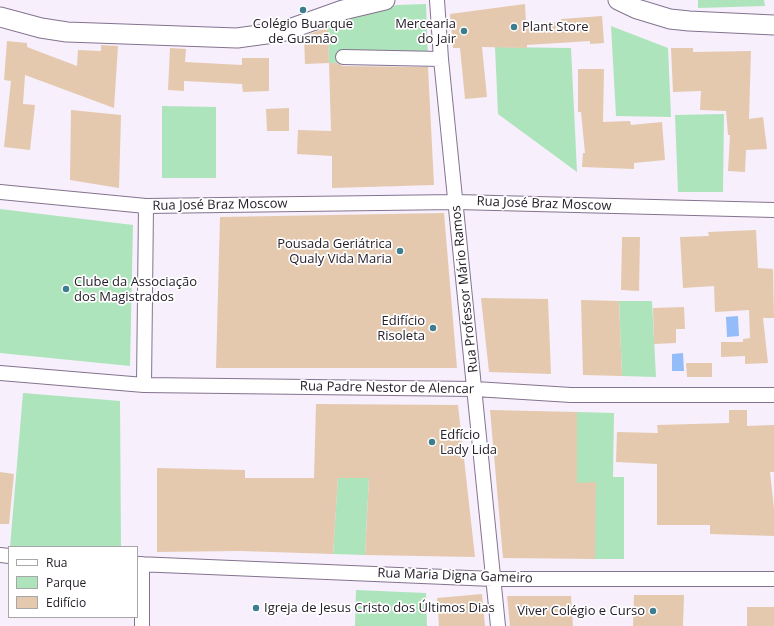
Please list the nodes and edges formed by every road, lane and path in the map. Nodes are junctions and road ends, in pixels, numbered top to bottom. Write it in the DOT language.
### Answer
graph roads {
  1 [pos="385,0"];
  2 [pos="437,0"];
  3 [pos="618,0"];
  4 [pos="0,17"];
  5 [pos="774,25"];
  6 [pos="343,56"];
  7 [pos="441,59"];
  8 [pos="0,192"];
  9 [pos="456,202"];
  10 [pos="146,206"];
  11 [pos="774,210"];
  12 [pos="0,373"];
  13 [pos="144,385"];
  14 [pos="475,389"];
  15 [pos="774,395"];
  16 [pos="139,564"];
  17 [pos="493,579"];
  18 [pos="774,580"];
  19 [pos="142,626"];
  20 [pos="498,626"];
  1 -- 4 [label="main road"];
  2 -- 7 [label="street, Rua Professor Mário Ramos"];
  3 -- 5 [label="main road"];
  6 -- 7 [label="street"];
  7 -- 9 [label="street, Rua Professor Mário Ramos"];
  8 -- 10 [label="street, Rua José Braz Moscow"];
  9 -- 10 [label="street, Rua José Braz Moscow"];
  9 -- 11 [label="street, Rua José Braz Moscow"];
  9 -- 14 [label="street, Rua Professor Mário Ramos"];
  10 -- 13 [label="street"];
  12 -- 13 [label="street, Rua Padre Nestor de Alencar"];
  13 -- 14 [label="street, Rua Padre Nestor de Alencar"];
  14 -- 15 [label="street, Rua Padre Nestor de Alencar"];
  14 -- 17 [label="street, Rua Professor Mário Ramos"];
  16 -- 17 [label="street, Rua Maria Digna Gameiro"];
  16 -- 19 [label="street"];
  17 -- 18 [label="street, Rua Maria Digna Gameiro"];
  17 -- 20 [label="street, Rua Professor Mário Ramos"];
}
